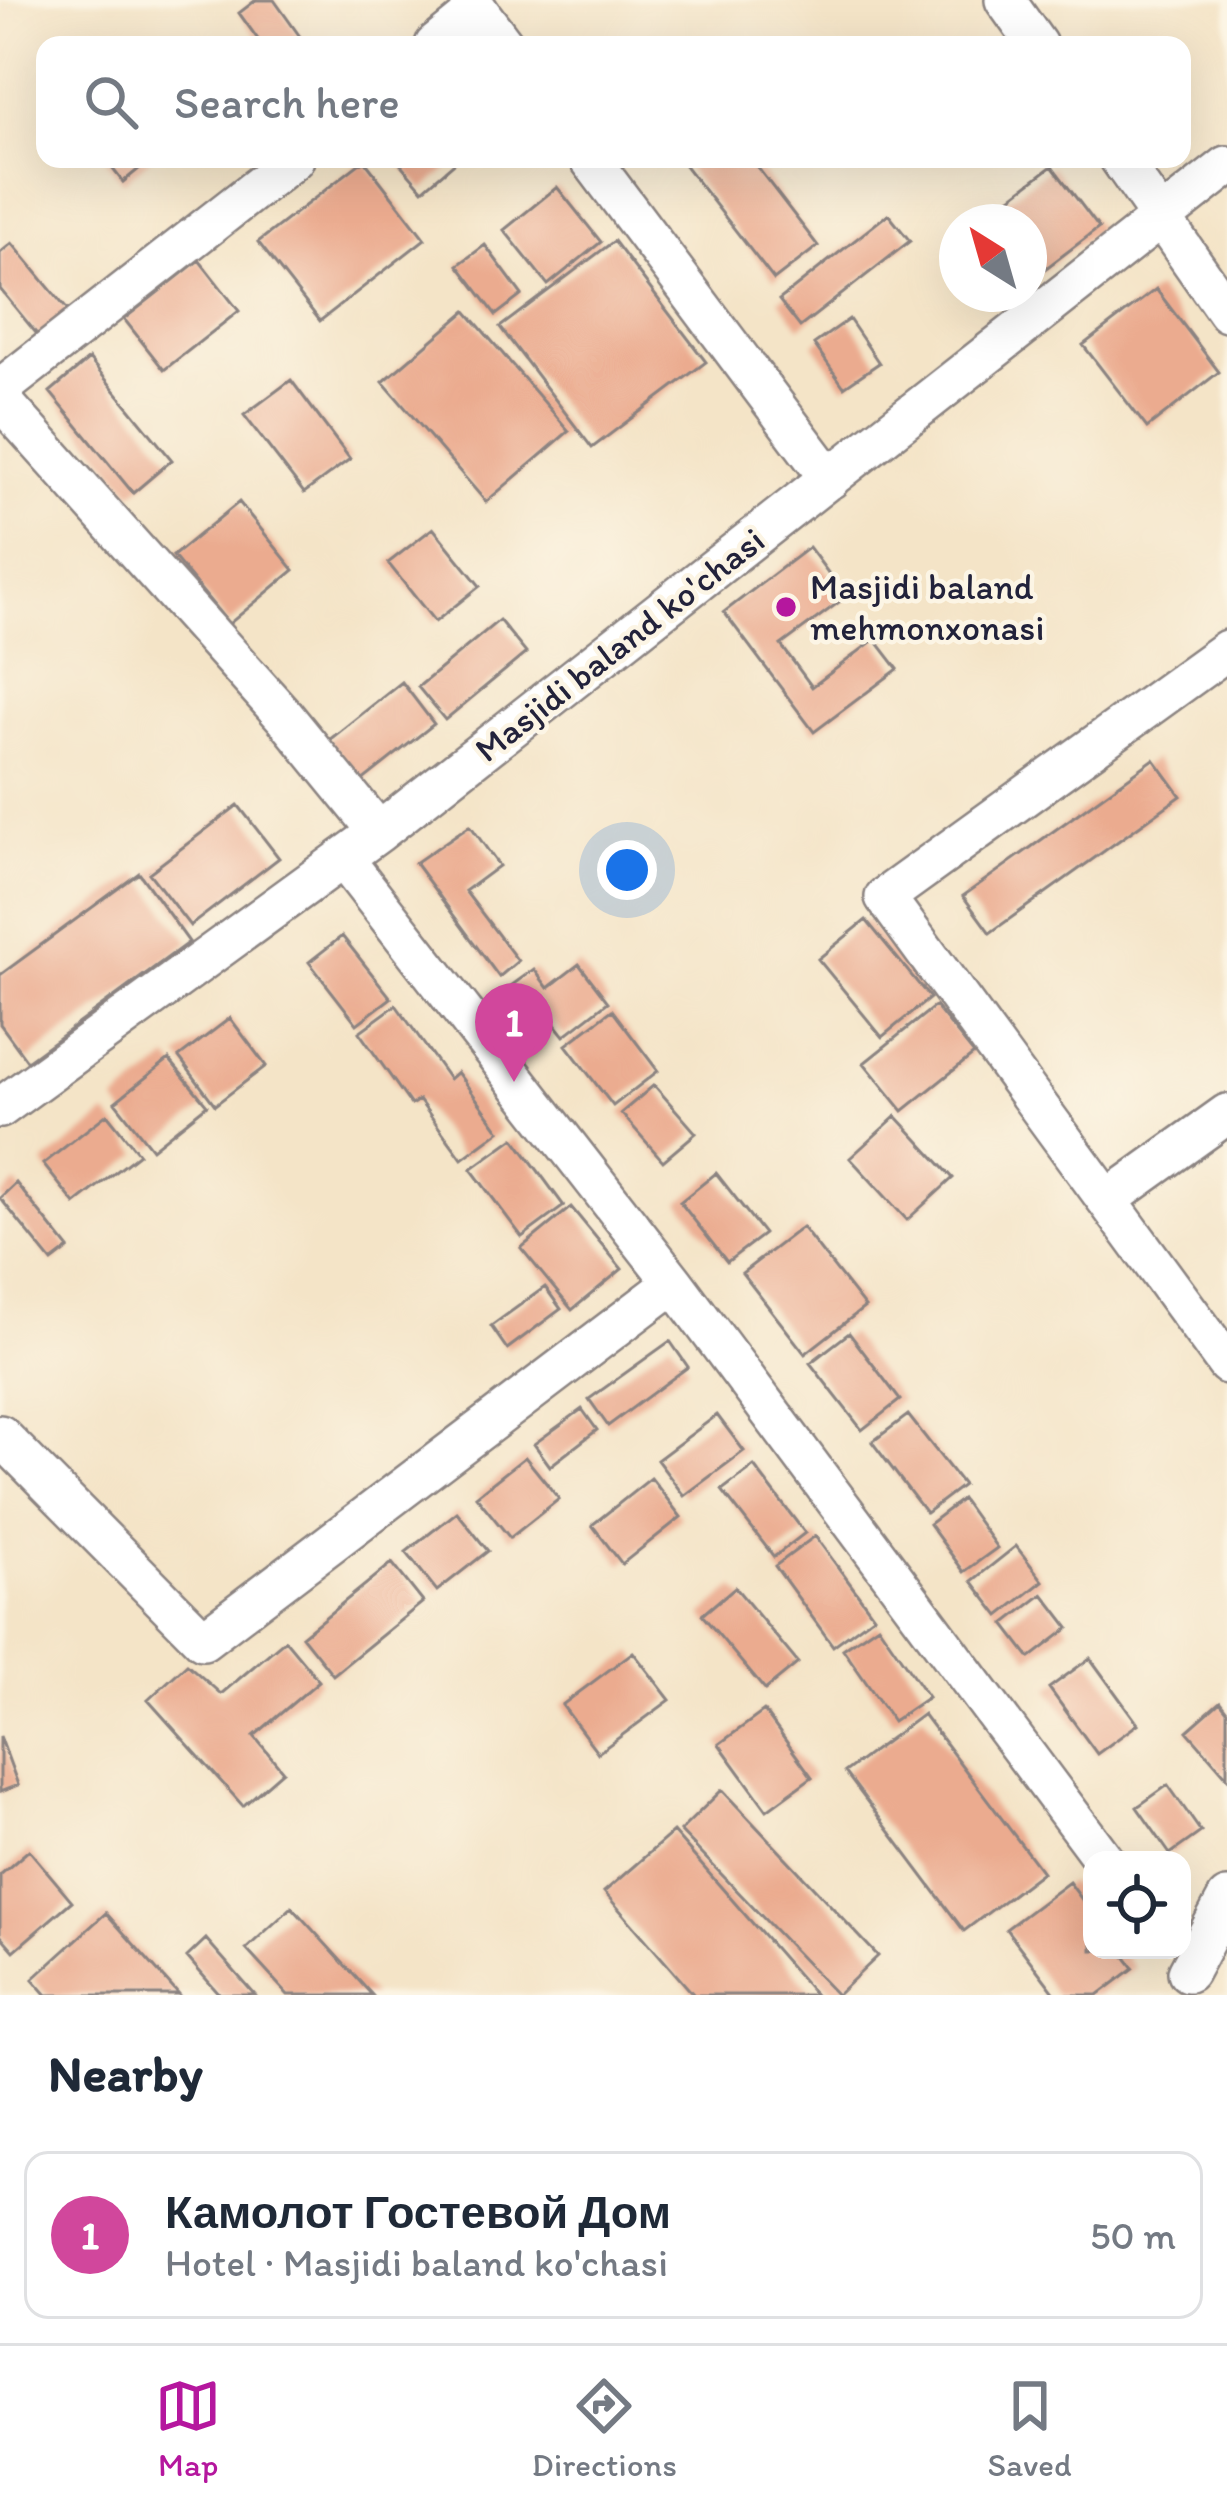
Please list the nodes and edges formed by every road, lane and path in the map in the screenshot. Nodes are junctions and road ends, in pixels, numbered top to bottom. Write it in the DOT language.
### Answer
graph roads {
  1 [pos="1005,0"];
  2 [pos="474,5"];
  3 [pos="444,36"];
  4 [pos="497,36"];
  5 [pos="1031,36"];
  6 [pos="1227,166"];
  7 [pos="282,168"];
  8 [pos="597,168"];
  9 [pos="1126,168"];
  10 [pos="1162,218"];
  11 [pos="1227,312"];
  12 [pos="0,389"];
  13 [pos="0,399"];
  14 [pos="830,479"];
  15 [pos="1227,650"];
  16 [pos="379,832"];
  17 [pos="343,858"];
  18 [pos="0,1108"];
  19 [pos="1227,1114"];
  20 [pos="1107,1200"];
  21 [pos="674,1283"];
  22 [pos="1227,1364"];
  23 [pos="0,1435"];
  24 [pos="1097,1851"];
  25 [pos="1227,1899"];
  26 [pos="1188,1972"];
  1 -- 5 [label="street"];
  2 -- 3 [label="street"];
  2 -- 4 [label="street"];
  6 -- 10 [label="street, Masjidi baland ko'chasi"];
  7 -- 12 [label="street"];
  8 -- 14 [label="street"];
  9 -- 10 [label="street"];
  10 -- 11 [label="street"];
  10 -- 14 [label="street, Masjidi baland ko'chasi"];
  13 -- 16 [label="street"];
  14 -- 16 [label="street, Masjidi baland ko'chasi"];
  15 -- 20 [label="street"];
  16 -- 17 [label="street, Masjidi baland ko'chasi"];
  17 -- 18 [label="street, Masjidi baland ko'chasi"];
  17 -- 21 [label="street"];
  19 -- 20 [label="street"];
  20 -- 22 [label="street"];
  21 -- 23 [label="street"];
  21 -- 24 [label="street"];
  25 -- 26 [label="street"];
}
